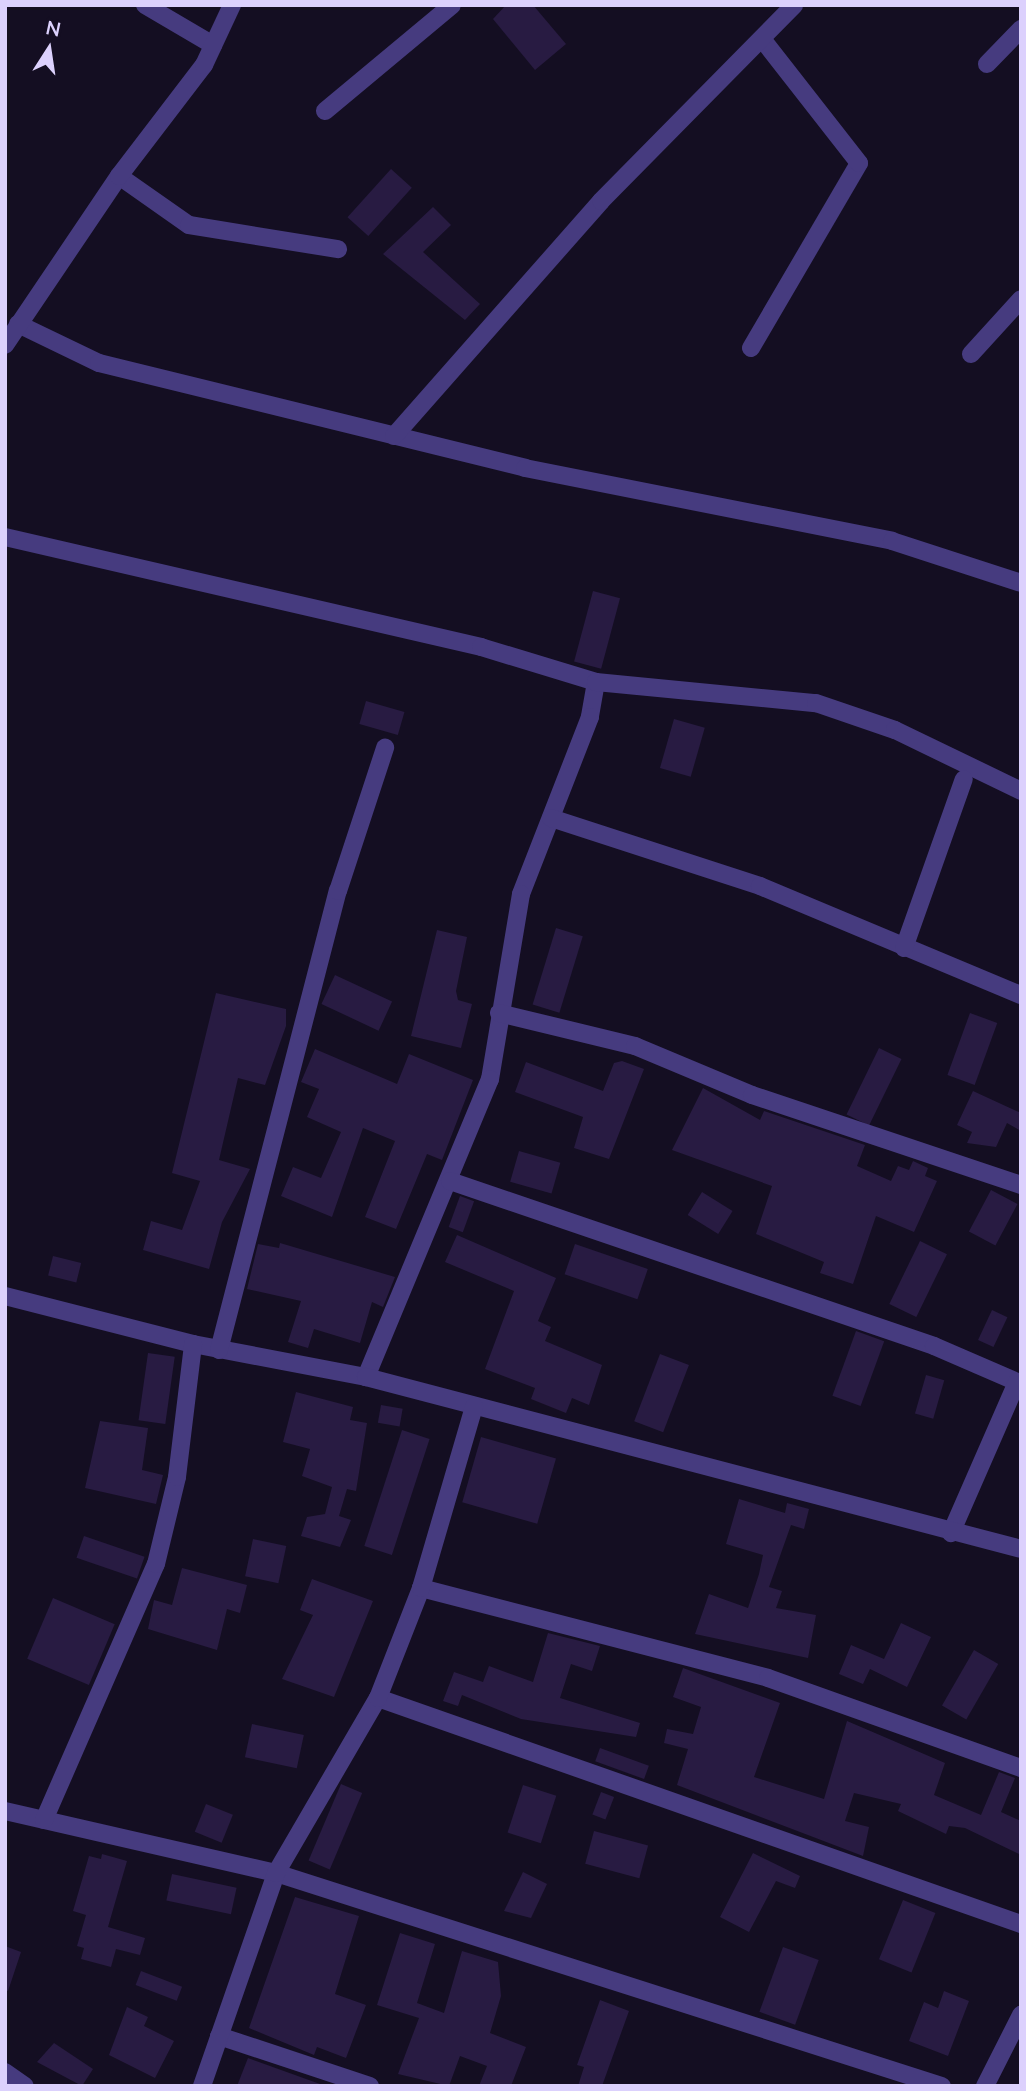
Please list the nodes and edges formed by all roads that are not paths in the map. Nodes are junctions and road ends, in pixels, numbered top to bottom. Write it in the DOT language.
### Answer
graph roads {
  1 [pos="145,5"];
  2 [pos="232,5"];
  3 [pos="452,5"];
  4 [pos="794,5"];
  5 [pos="1021,29"];
  6 [pos="762,39"];
  7 [pos="213,45"];
  8 [pos="987,64"];
  9 [pos="326,111"];
  10 [pos="119,176"];
  11 [pos="338,249"];
  12 [pos="1021,299"];
  13 [pos="18,324"];
  14 [pos="5,345"];
  15 [pos="751,348"];
  16 [pos="971,354"];
  17 [pos="394,436"];
  18 [pos="5,537"];
  19 [pos="1021,583"];
  20 [pos="596,682"];
  21 [pos="385,748"];
  22 [pos="964,779"];
  23 [pos="1021,790"];
  24 [pos="551,818"];
  25 [pos="904,948"];
  26 [pos="1021,995"];
  27 [pos="499,1013"];
  28 [pos="450,1181"];
  29 [pos="1021,1185"];
  30 [pos="5,1296"];
  31 [pos="193,1344"];
  32 [pos="219,1350"];
  33 [pos="366,1377"];
  34 [pos="474,1407"];
  35 [pos="951,1533"];
  36 [pos="1021,1549"];
  37 [pos="421,1588"];
  38 [pos="378,1698"];
  39 [pos="1021,1768"];
  40 [pos="5,1811"];
  41 [pos="44,1819"];
  42 [pos="276,1873"];
  43 [pos="1021,1924"];
  44 [pos="1021,2015"];
  45 [pos="219,2036"];
  46 [pos="5,2072"];
  47 [pos="25,2086"];
  48 [pos="202,2086"];
  49 [pos="370,2086"];
  50 [pos="942,2086"];
  51 [pos="985,2086"];
  1 -- 7 [label="street"];
  2 -- 7 [label="street"];
  3 -- 9 [label="street"];
  4 -- 6 [label="street"];
  5 -- 8 [label="street"];
  6 -- 15 [label="street"];
  6 -- 17 [label="street"];
  7 -- 10 [label="street"];
  10 -- 11 [label="street"];
  10 -- 13 [label="street"];
  12 -- 16 [label="street"];
  13 -- 14 [label="street"];
  13 -- 17 [label="street"];
  17 -- 19 [label="street"];
  18 -- 20 [label="street"];
  20 -- 23 [label="street"];
  20 -- 24 [label="street"];
  21 -- 32 [label="street"];
  22 -- 25 [label="street"];
  24 -- 25 [label="street"];
  24 -- 27 [label="street"];
  25 -- 26 [label="street"];
  27 -- 28 [label="street"];
  27 -- 29 [label="street"];
  28 -- 33 [label="street"];
  28 -- 35 [label="street"];
  30 -- 31 [label="street"];
  31 -- 32 [label="street"];
  31 -- 41 [label="street"];
  32 -- 33 [label="street"];
  33 -- 34 [label="street"];
  34 -- 35 [label="street"];
  34 -- 37 [label="street"];
  35 -- 36 [label="street"];
  37 -- 38 [label="street"];
  37 -- 39 [label="street"];
  38 -- 42 [label="street"];
  38 -- 43 [label="street"];
  40 -- 41 [label="street"];
  41 -- 42 [label="street"];
  42 -- 45 [label="street"];
  42 -- 50 [label="street"];
  44 -- 51 [label="street"];
  45 -- 48 [label="street"];
  45 -- 49 [label="street"];
  46 -- 47 [label="street"];
}
